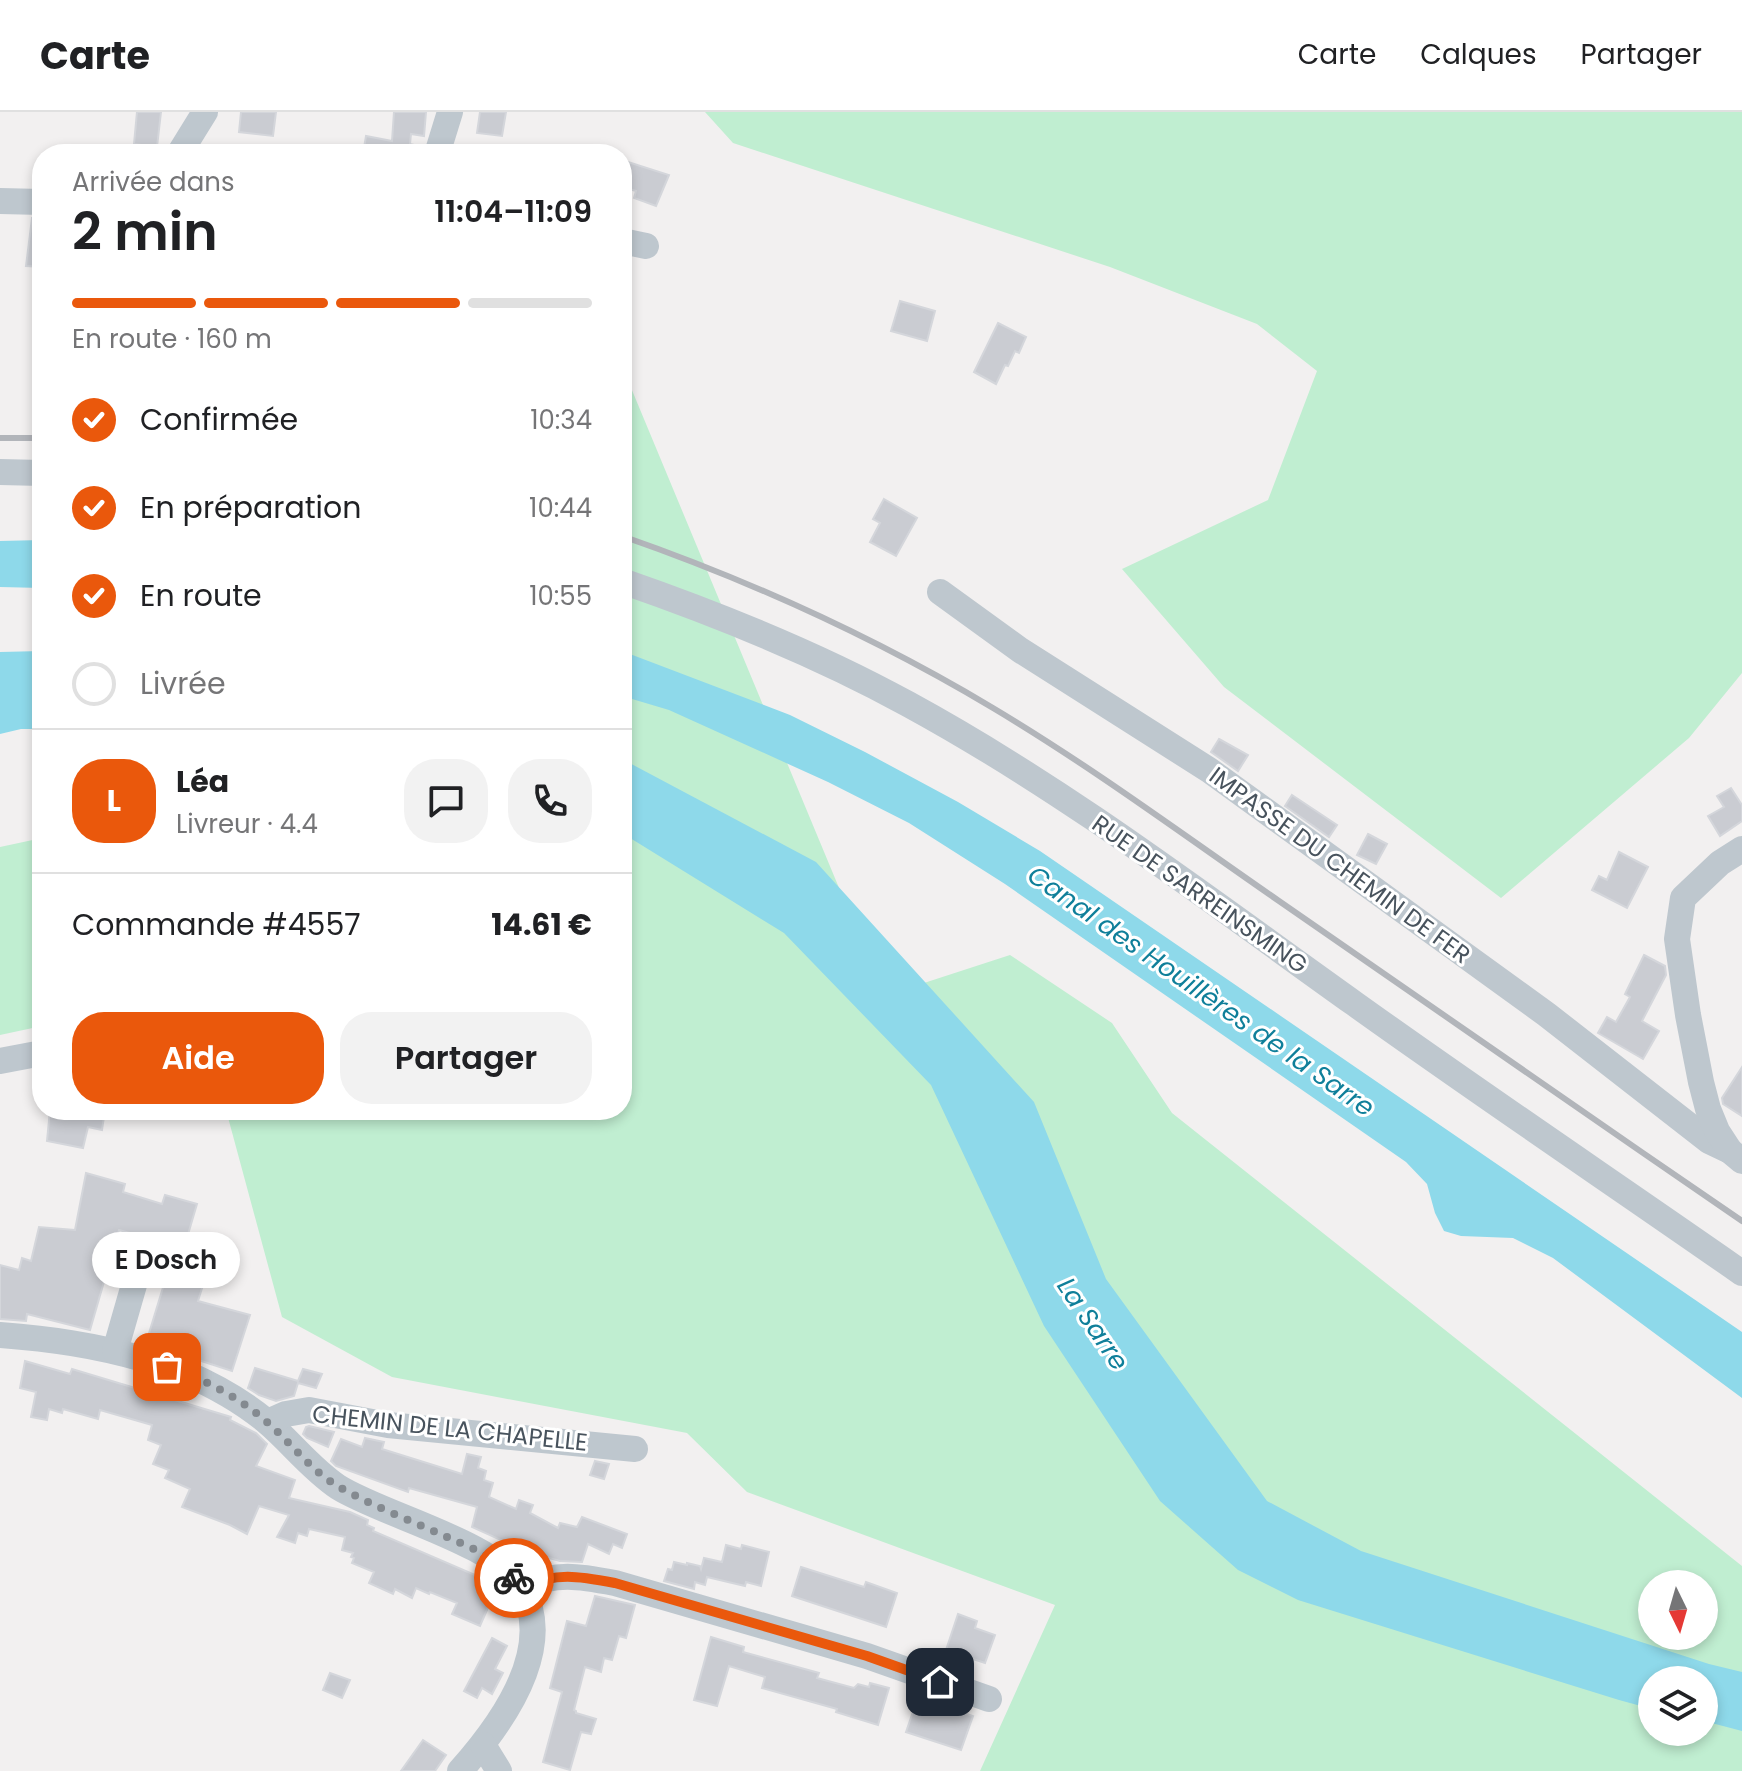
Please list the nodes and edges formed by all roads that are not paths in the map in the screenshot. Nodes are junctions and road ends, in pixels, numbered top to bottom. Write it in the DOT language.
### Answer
graph roads {
  1 [pos="205,112"];
  2 [pos="450,112"];
  3 [pos="185,144"];
  4 [pos="440,144"];
  5 [pos="0,201"];
  6 [pos="32,202"];
  7 [pos="0,472"];
  8 [pos="32,473"];
  9 [pos="0,490"];
  10 [pos="32,490"];
  11 [pos="632,585"];
  12 [pos="940,592"];
  13 [pos="1742,849"];
  14 [pos="32,1055"];
  15 [pos="0,1061"];
  16 [pos="1736,1156"];
  17 [pos="142,1257"];
  18 [pos="1742,1273"];
  19 [pos="0,1335"];
  20 [pos="115,1351"];
  21 [pos="268,1422"];
  22 [pos="635,1449"];
  23 [pos="522,1587"];
  24 [pos="989,1699"];
  25 [pos="483,1745"];
  26 [pos="460,1771"];
  27 [pos="499,1771"];
  1 -- 3 [label="street"];
  2 -- 4 [label="street"];
  5 -- 6 [label="street"];
  7 -- 8 [label="street"];
  9 -- 10 [label="street"];
  11 -- 18 [label="street, RUE DE SARREINSMING"];
  12 -- 16 [label="street, IMPASSE DU CHEMIN DE FER"];
  13 -- 16 [label="street"];
  14 -- 15 [label="street"];
  17 -- 20 [label="street"];
  19 -- 20 [label="street"];
  20 -- 21 [label="street"];
  21 -- 22 [label="street, CHEMIN DE LA CHAPELLE"];
  21 -- 23 [label="street"];
  23 -- 24 [label="street"];
  23 -- 25 [label="street"];
  25 -- 26 [label="street"];
  25 -- 27 [label="street"];
}
